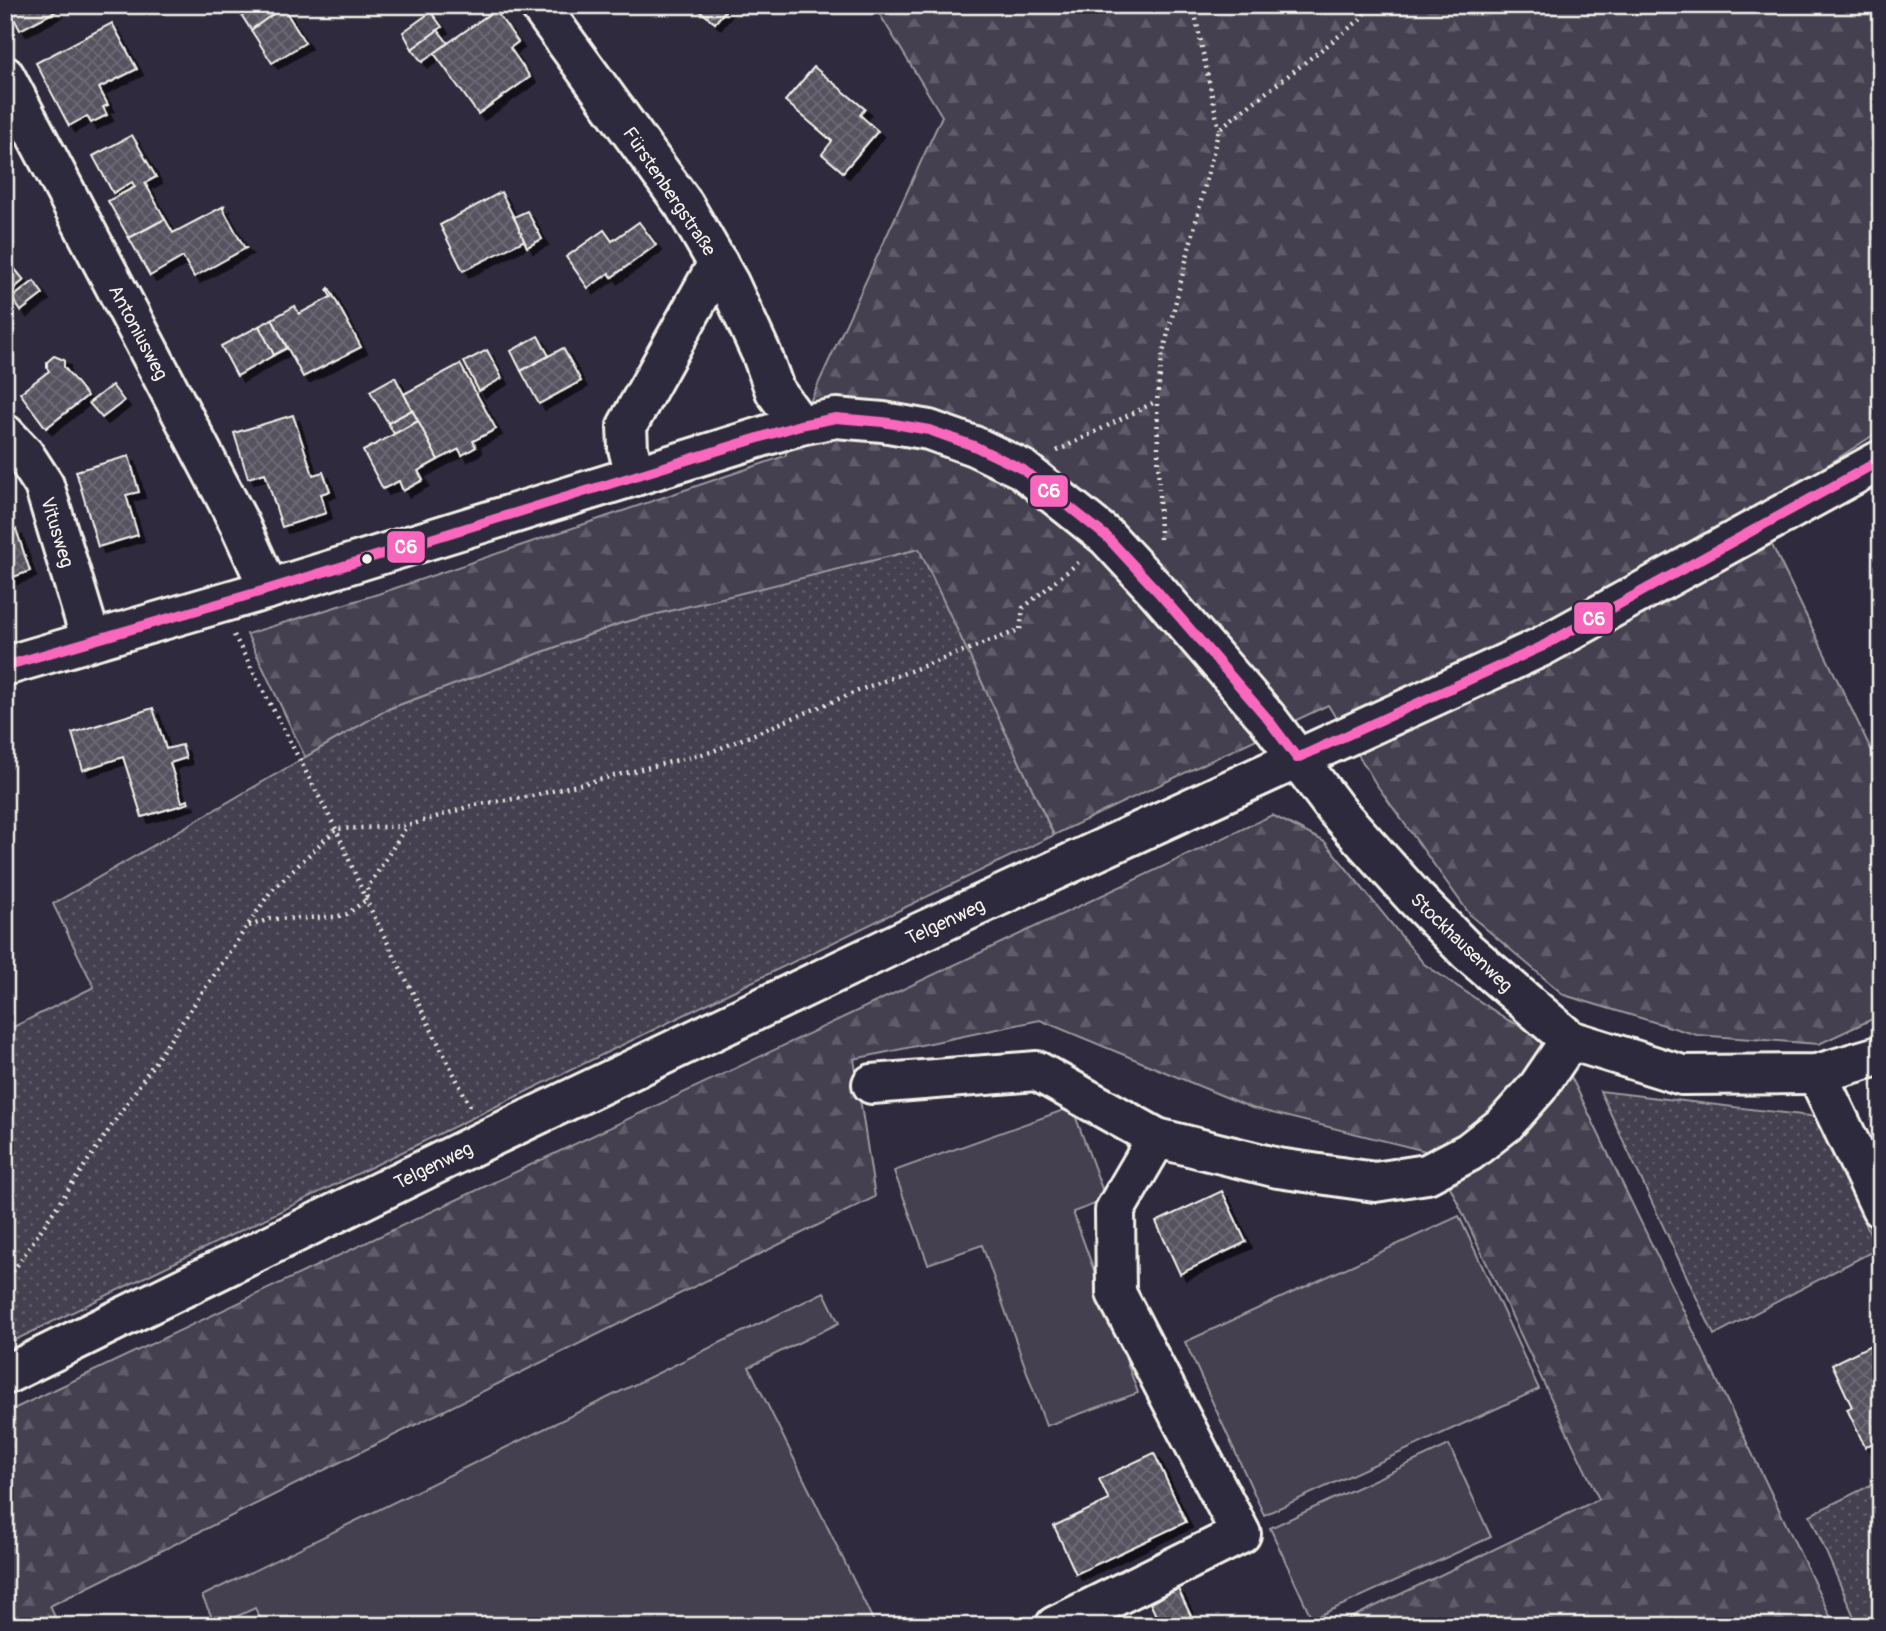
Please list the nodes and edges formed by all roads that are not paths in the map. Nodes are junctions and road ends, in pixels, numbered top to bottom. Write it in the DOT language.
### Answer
graph roads {
  1 [pos="539,5"];
  2 [pos="5,76"];
  3 [pos="718,263"];
  4 [pos="800,425"];
  5 [pos="5,434"];
  6 [pos="1881,460"];
  7 [pos="635,476"];
  8 [pos="269,589"];
  9 [pos="91,640"];
  10 [pos="5,666"];
  11 [pos="1297,758"];
  12 [pos="1570,1040"];
  13 [pos="1881,1055"];
  14 [pos="1817,1074"];
  15 [pos="872,1084"];
  16 [pos="1157,1138"];
  17 [pos="1881,1208"];
  18 [pos="5,1375"];
  19 [pos="1055,1626"];
  1 -- 3 [label="street, Fürstenbergstraße"];
  2 -- 8 [label="street, Antoniusweg"];
  3 -- 4 [label="street, Fürstenbergstraße"];
  3 -- 7 [label="street"];
  4 -- 7 [label="street, Stockhausenweg"];
  4 -- 11 [label="street, Stockhausenweg"];
  5 -- 9 [label="street, Vitusweg"];
  6 -- 11 [label="street, Telgenweg"];
  7 -- 8 [label="street, Stockhausenweg"];
  8 -- 9 [label="street, Stockhausenweg"];
  9 -- 10 [label="street, Stockhausenweg"];
  11 -- 12 [label="street, Stockhausenweg"];
  11 -- 18 [label="street, Telgenweg"];
  12 -- 14 [label="street, Stockhausenweg"];
  12 -- 16 [label="street"];
  13 -- 14 [label="street, Stockhausenweg"];
  14 -- 17 [label="street"];
  15 -- 16 [label="street"];
  16 -- 19 [label="street"];
}
